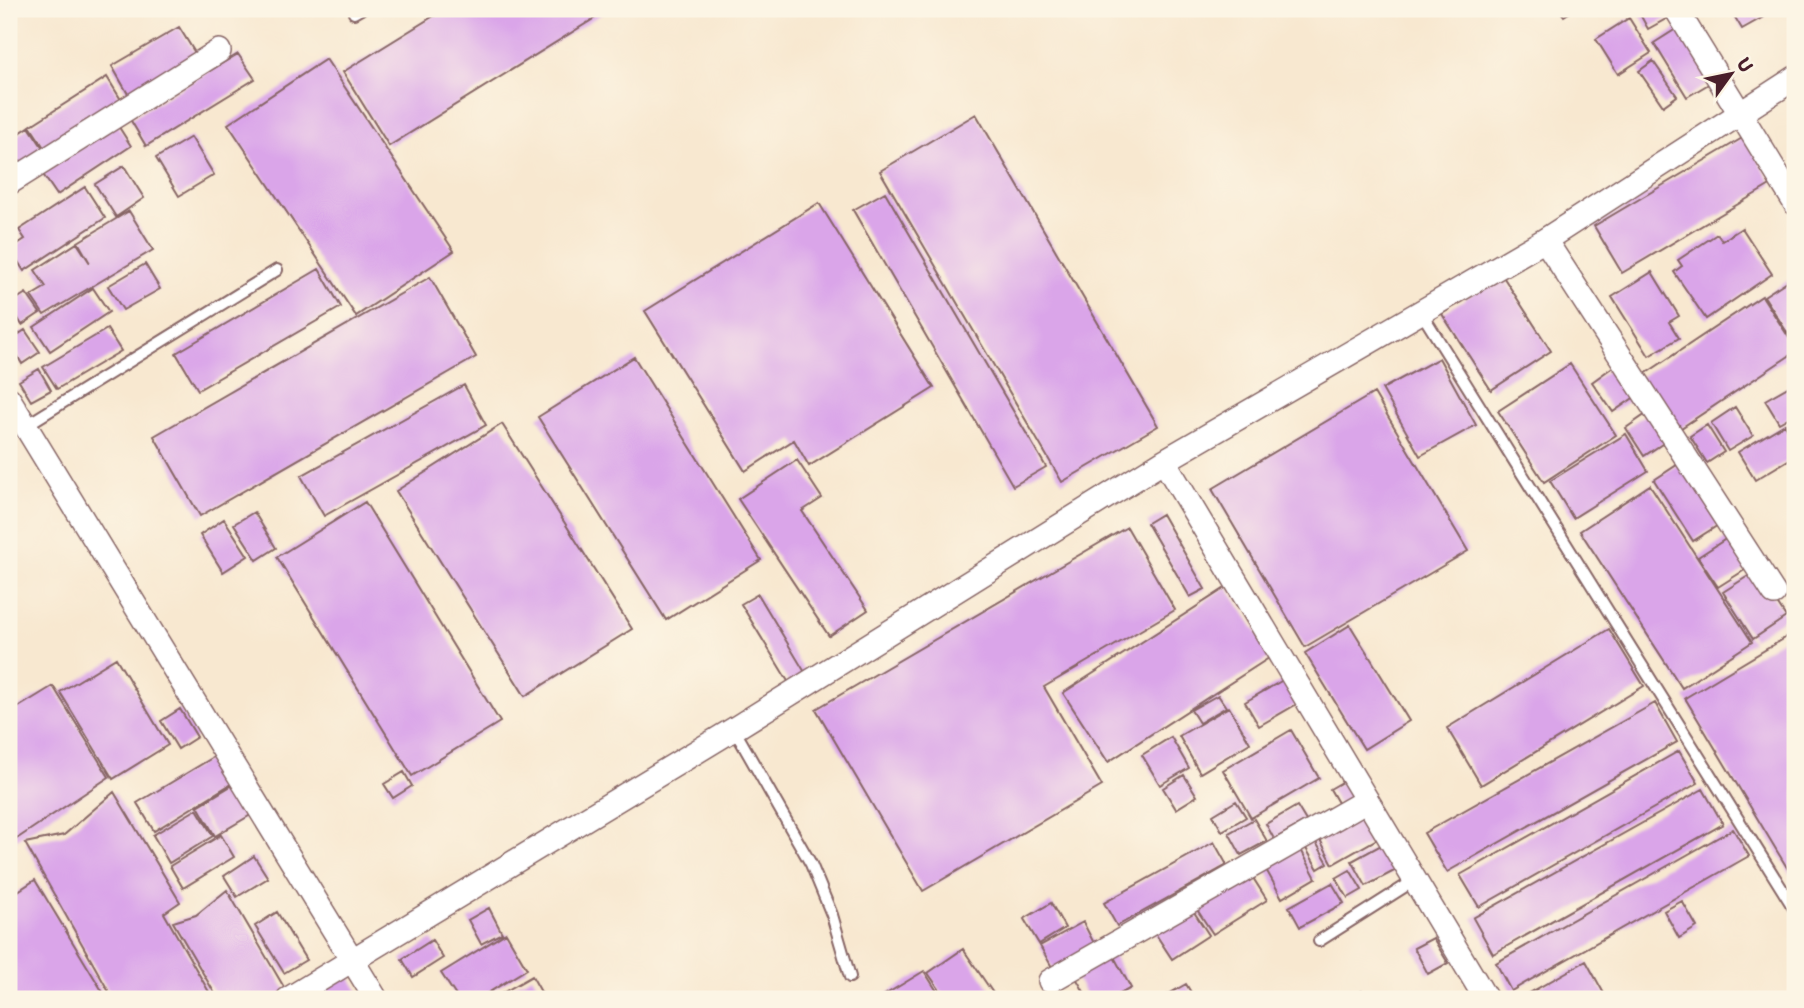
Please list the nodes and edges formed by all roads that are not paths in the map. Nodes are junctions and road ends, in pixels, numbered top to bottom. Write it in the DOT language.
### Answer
graph roads {
  1 [pos="1676,9"];
  2 [pos="219,51"];
  3 [pos="1795,78"];
  4 [pos="1739,112"];
  5 [pos="9,183"];
  6 [pos="1795,203"];
  7 [pos="1545,240"];
  8 [pos="277,270"];
  9 [pos="1421,312"];
  10 [pos="9,399"];
  11 [pos="25,426"];
  12 [pos="1164,461"];
  13 [pos="1774,593"];
  14 [pos="734,729"];
  15 [pos="1367,800"];
  16 [pos="1415,880"];
  17 [pos="1795,910"];
  18 [pos="1319,941"];
  19 [pos="354,961"];
  20 [pos="850,977"];
  21 [pos="1050,981"];
  22 [pos="288,999"];
  23 [pos="376,999"];
  24 [pos="1486,999"];
  1 -- 4 [label="street"];
  2 -- 5 [label="street"];
  3 -- 4 [label="street"];
  4 -- 6 [label="street"];
  4 -- 7 [label="street"];
  7 -- 9 [label="street"];
  7 -- 13 [label="street"];
  8 -- 11 [label="lane"];
  9 -- 12 [label="street"];
  9 -- 17 [label="lane"];
  10 -- 11 [label="street"];
  11 -- 19 [label="street"];
  12 -- 14 [label="street"];
  12 -- 15 [label="street"];
  14 -- 19 [label="street"];
  14 -- 20 [label="lane"];
  15 -- 16 [label="street"];
  15 -- 21 [label="street"];
  16 -- 18 [label="lane"];
  16 -- 24 [label="street"];
  19 -- 22 [label="street"];
  19 -- 23 [label="street"];
}
